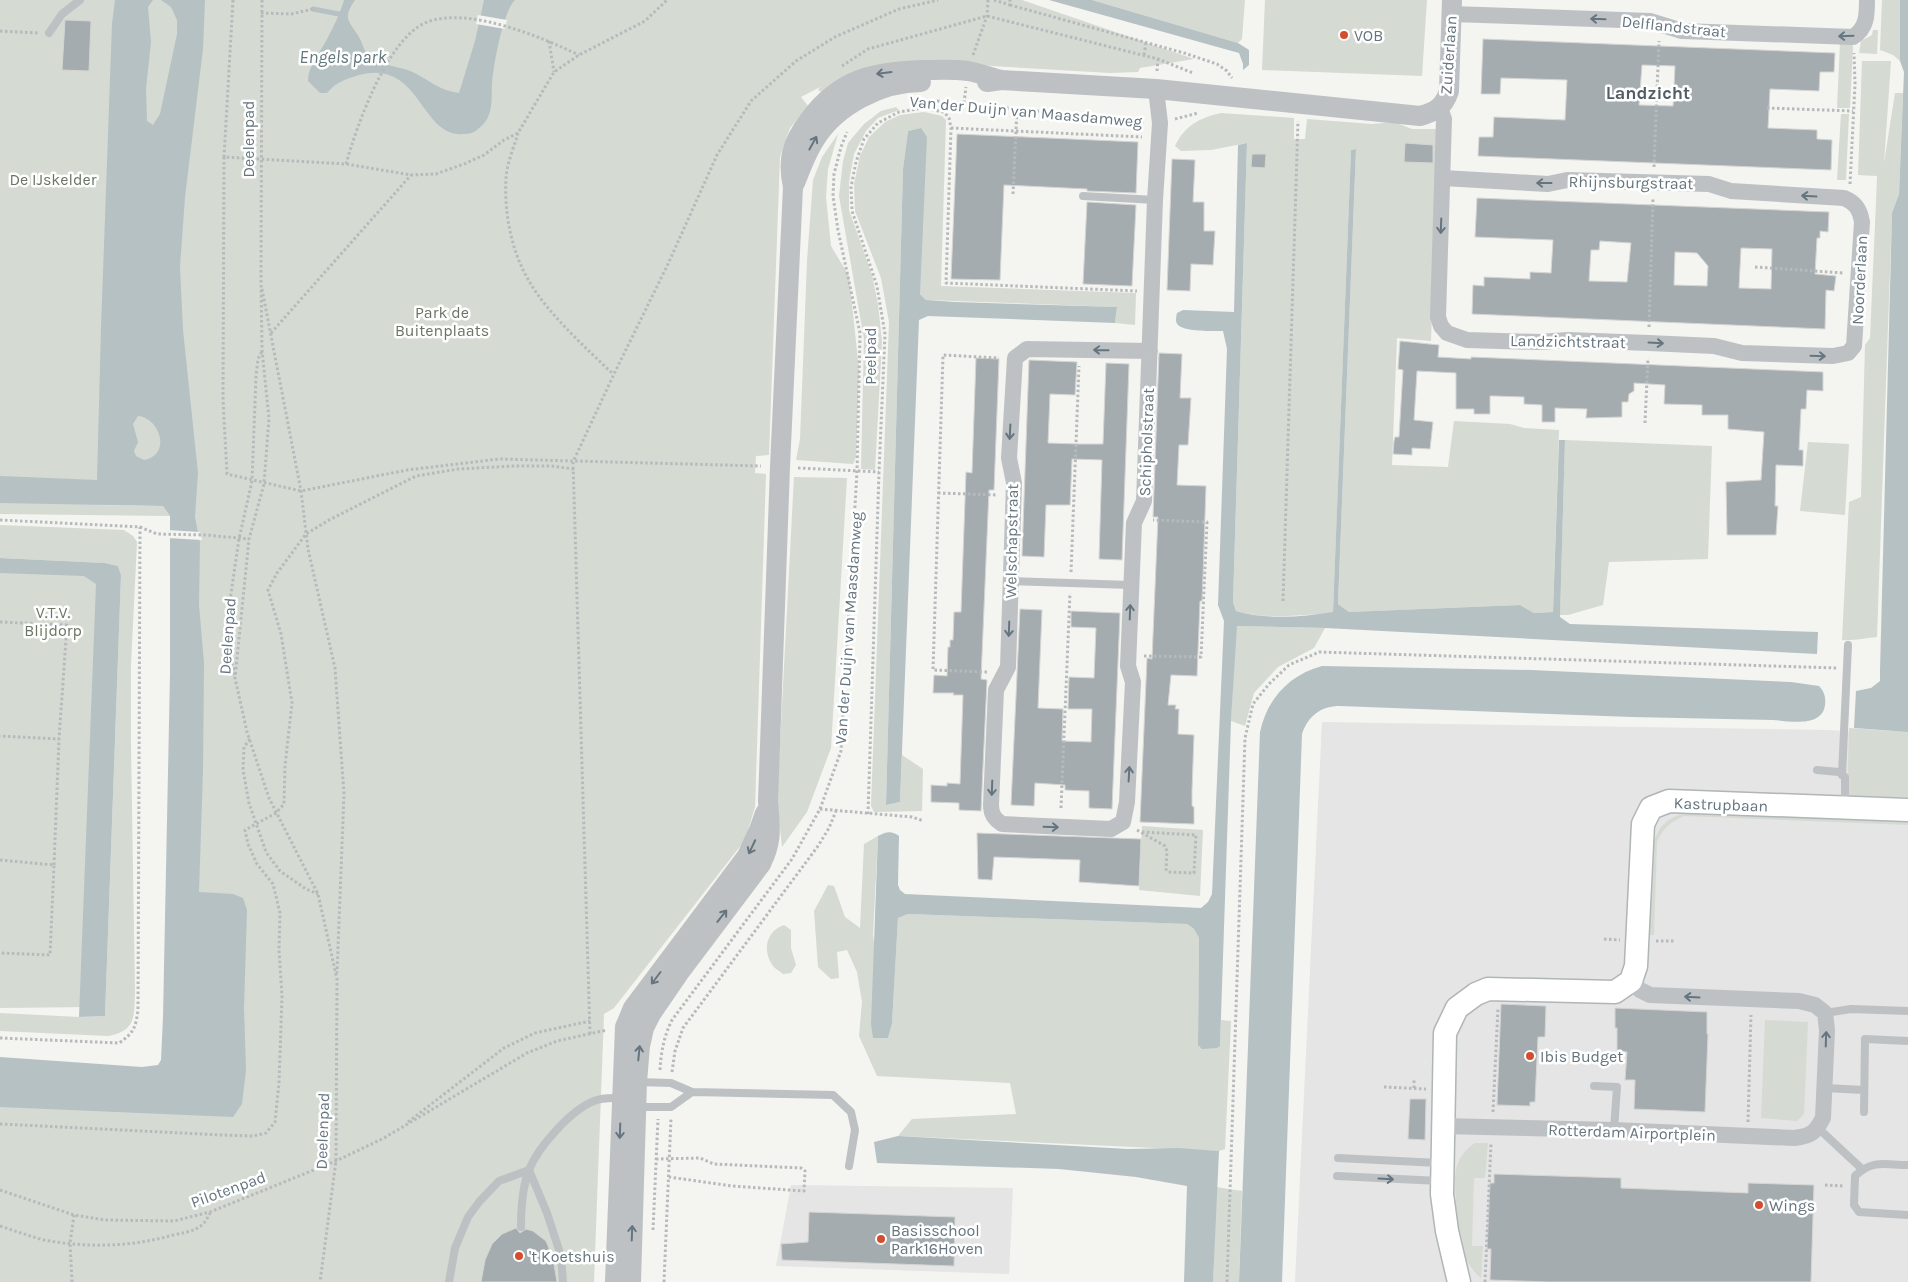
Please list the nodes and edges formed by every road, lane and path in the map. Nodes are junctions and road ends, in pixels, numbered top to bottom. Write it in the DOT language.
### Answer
graph roads {
  1 [pos="80,0"];
  2 [pos="233,0"];
  3 [pos="262,0"];
  4 [pos="668,0"];
  5 [pos="938,0"];
  6 [pos="994,0"];
  7 [pos="1010,0"];
  8 [pos="1867,0"];
  9 [pos="1010,5"];
  10 [pos="1452,7"];
  11 [pos="313,9"];
  12 [pos="261,13"];
  13 [pos="1660,24"];
  14 [pos="0,31"];
  15 [pos="49,34"];
  16 [pos="1853,37"];
  17 [pos="549,40"];
  18 [pos="1146,42"];
  19 [pos="579,55"];
  20 [pos="1144,55"];
  21 [pos="836,69"];
  22 [pos="554,72"];
  23 [pos="1196,75"];
  24 [pos="1001,80"];
  25 [pos="1156,89"];
  26 [pos="1236,97"];
  27 [pos="918,99"];
  28 [pos="1299,103"];
  29 [pos="1440,108"];
  30 [pos="1767,108"];
  31 [pos="1017,109"];
  32 [pos="1853,111"];
  33 [pos="830,120"];
  34 [pos="851,128"];
  35 [pos="951,128"];
  36 [pos="1159,130"];
  37 [pos="1015,131"];
  38 [pos="518,133"];
  39 [pos="845,135"];
  40 [pos="224,157"];
  41 [pos="260,158"];
  42 [pos="346,164"];
  43 [pos="412,174"];
  44 [pos="1443,178"];
  45 [pos="1653,182"];
  46 [pos="793,187"];
  47 [pos="1013,194"];
  48 [pos="1083,196"];
  49 [pos="1155,200"];
  50 [pos="1853,202"];
  51 [pos="1755,267"];
  52 [pos="1859,274"];
  53 [pos="260,279"];
  54 [pos="1152,292"];
  55 [pos="270,333"];
  56 [pos="1649,343"];
  57 [pos="262,350"];
  58 [pos="1150,351"];
  59 [pos="1848,353"];
  60 [pos="1015,358"];
  61 [pos="614,374"];
  62 [pos="1645,423"];
  63 [pos="574,462"];
  64 [pos="780,466"];
  65 [pos="574,469"];
  66 [pos="858,471"];
  67 [pos="879,472"];
  68 [pos="252,480"];
  69 [pos="264,484"];
  70 [pos="301,492"];
  71 [pos="938,493"];
  72 [pos="1014,495"];
  73 [pos="1136,519"];
  74 [pos="0,520"];
  75 [pos="140,527"];
  76 [pos="306,534"];
  77 [pos="240,539"];
  78 [pos="249,539"];
  79 [pos="1010,581"];
  80 [pos="1131,585"];
  81 [pos="1283,601"];
  82 [pos="0,622"];
  83 [pos="1848,645"];
  84 [pos="1128,656"];
  85 [pos="1848,669"];
  86 [pos="1005,673"];
  87 [pos="235,678"];
  88 [pos="0,736"];
  89 [pos="59,739"];
  90 [pos="250,739"];
  91 [pos="1817,770"];
  92 [pos="1842,775"];
  93 [pos="1844,808"];
  94 [pos="820,809"];
  95 [pos="1908,810"];
  96 [pos="836,811"];
  97 [pos="276,813"];
  98 [pos="868,814"];
  99 [pos="924,821"];
  100 [pos="1123,822"];
  101 [pos="257,824"];
  102 [pos="1142,832"];
  103 [pos="0,860"];
  104 [pos="54,865"];
  105 [pos="318,894"];
  106 [pos="0,953"];
  107 [pos="337,979"];
  108 [pos="1631,981"];
  109 [pos="1751,1000"];
  110 [pos="1908,1011"];
  111 [pos="1825,1013"];
  112 [pos="590,1021"];
  113 [pos="635,1028"];
  114 [pos="666,1033"];
  115 [pos="590,1034"];
  116 [pos="0,1038"];
  117 [pos="1908,1041"];
  118 [pos="1414,1079"];
  119 [pos="637,1082"];
  120 [pos="659,1082"];
  121 [pos="672,1083"];
  122 [pos="1594,1086"];
  123 [pos="1384,1087"];
  124 [pos="1414,1088"];
  125 [pos="1825,1088"];
  126 [pos="1444,1089"];
  127 [pos="1864,1090"];
  128 [pos="692,1092"];
  129 [pos="629,1102"];
  130 [pos="671,1107"];
  131 [pos="658,1108"];
  132 [pos="1864,1112"];
  133 [pos="0,1124"];
  134 [pos="1442,1126"];
  135 [pos="1818,1128"];
  136 [pos="397,1130"];
  137 [pos="1614,1130"];
  138 [pos="1747,1136"];
  139 [pos="669,1158"];
  140 [pos="1338,1158"];
  141 [pos="656,1159"];
  142 [pos="336,1161"];
  143 [pos="1908,1165"];
  144 [pos="849,1166"];
  145 [pos="1862,1169"];
  146 [pos="529,1170"];
  147 [pos="1442,1172"];
  148 [pos="1337,1176"];
  149 [pos="668,1178"];
  150 [pos="0,1190"];
  151 [pos="210,1212"];
  152 [pos="74,1215"];
  153 [pos="1908,1215"];
  154 [pos="0,1226"];
  155 [pos="521,1227"];
  156 [pos="653,1235"];
  157 [pos="70,1243"];
  158 [pos="72,1282"];
  159 [pos="320,1282"];
  160 [pos="449,1282"];
  161 [pos="564,1282"];
  162 [pos="615,1282"];
  163 [pos="631,1282"];
  164 [pos="664,1282"];
  165 [pos="1227,1282"];
  166 [pos="1459,1282"];
  1 -- 15 [label="lane"];
  2 -- 40 [label="path"];
  3 -- 12 [label="path, Deelenpad"];
  4 -- 19 [label="path"];
  5 -- 61 [label="path"];
  6 -- 9 [label="path"];
  7 -- 9 [label="path"];
  8 -- 16 [label="street"];
  9 -- 18 [label="path"];
  13 -- 10 [label="street, Delflandstraat, one-way"];
  10 -- 29 [label="street, Zuiderlaan"];
  11 -- 12 [label="path"];
  12 -- 41 [label="path, Deelenpad"];
  16 -- 13 [label="street, Delflandstraat, one-way"];
  13 -- 45 [label="path"];
  14 -- 15 [label="path"];
  16 -- 32 [label="path"];
  17 -- 19 [label="path"];
  17 -- 22 [label="path"];
  17 -- 42 [label="path"];
  18 -- 20 [label="path"];
  18 -- 26 [label="path"];
  19 -- 22 [label="path"];
  20 -- 21 [label="path"];
  20 -- 23 [label="path"];
  22 -- 38 [label="path"];
  24 -- 25 [label="street, Van der Duijn van Maasdamweg"];
  24 -- 33 [label="street, Van der Duijn van Maasdamweg"];
  24 -- 46 [label="street, Van der Duijn van Maasdamweg, one-way"];
  25 -- 26 [label="street, Van der Duijn van Maasdamweg"];
  25 -- 36 [label="street, Schipholstraat"];
  26 -- 28 [label="street, Van der Duijn van Maasdamweg"];
  27 -- 31 [label="path, Van der Duijn van Maasdamweg"];
  28 -- 29 [label="street, Van der Duijn van Maasdamweg"];
  28 -- 81 [label="path"];
  29 -- 44 [label="street"];
  30 -- 32 [label="path"];
  31 -- 36 [label="path, Van der Duijn van Maasdamweg"];
  31 -- 37 [label="path"];
  32 -- 50 [label="path"];
  33 -- 39 [label="path"];
  46 -- 33 [label="street, Van der Duijn van Maasdamweg, one-way"];
  34 -- 39 [label="path, Van der Duijn van Maasdamweg"];
  35 -- 37 [label="path, Van der Duijn van Maasdamweg"];
  35 -- 54 [label="path"];
  35 -- 67 [label="path, Peelpad"];
  36 -- 37 [label="path, Van der Duijn van Maasdamweg"];
  36 -- 49 [label="street, Schipholstraat"];
  37 -- 47 [label="path"];
  38 -- 43 [label="path"];
  38 -- 61 [label="path"];
  39 -- 66 [label="path, Van der Duijn van Maasdamweg"];
  40 -- 41 [label="path"];
  40 -- 68 [label="path"];
  41 -- 42 [label="path"];
  41 -- 53 [label="path, Deelenpad"];
  42 -- 43 [label="path"];
  43 -- 55 [label="path"];
  45 -- 44 [label="street, Rhijnsburgstraat, one-way"];
  44 -- 56 [label="street, Landzichtstraat, one-way"];
  50 -- 45 [label="street, Rhijnsburgstraat, one-way"];
  45 -- 56 [label="path"];
  46 -- 64 [label="street, Van der Duijn van Maasdamweg"];
  48 -- 49 [label="lane"];
  49 -- 54 [label="street, Schipholstraat"];
  50 -- 52 [label="street, Noorderlaan"];
  51 -- 52 [label="path"];
  52 -- 59 [label="street, Noorderlaan"];
  53 -- 55 [label="path, Deelenpad"];
  53 -- 57 [label="path, Deelenpad"];
  54 -- 58 [label="street, Schipholstraat"];
  55 -- 70 [label="path, Deelenpad"];
  56 -- 59 [label="street, Landzichtstraat, one-way"];
  56 -- 62 [label="path"];
  57 -- 68 [label="path"];
  57 -- 69 [label="path, Deelenpad"];
  58 -- 60 [label="street, one-way"];
  58 -- 73 [label="street, Schipholstraat"];
  60 -- 71 [label="path"];
  60 -- 72 [label="street, Welschapstraat, one-way"];
  61 -- 63 [label="path"];
  63 -- 64 [label="path"];
  63 -- 65 [label="path"];
  63 -- 70 [label="path"];
  64 -- 66 [label="path"];
  64 -- 113 [label="street, Van der Duijn van Maasdamweg"];
  65 -- 76 [label="path"];
  65 -- 112 [label="path"];
  66 -- 67 [label="path"];
  66 -- 94 [label="path, Van der Duijn van Maasdamweg"];
  67 -- 98 [label="path, Peelpad"];
  68 -- 69 [label="path"];
  68 -- 77 [label="path"];
  69 -- 70 [label="path"];
  69 -- 78 [label="path, Deelenpad"];
  70 -- 76 [label="path, Deelenpad"];
  71 -- 72 [label="path"];
  71 -- 86 [label="path"];
  72 -- 79 [label="street, Welschapstraat"];
  73 -- 80 [label="street, Schipholstraat"];
  73 -- 84 [label="path"];
  74 -- 75 [label="path"];
  75 -- 77 [label="path"];
  75 -- 116 [label="path"];
  76 -- 97 [label="path"];
  76 -- 107 [label="path, Deelenpad"];
  77 -- 78 [label="path"];
  77 -- 87 [label="path"];
  78 -- 87 [label="path, Deelenpad"];
  79 -- 80 [label="lane"];
  79 -- 86 [label="street, Welschapstraat, one-way"];
  84 -- 80 [label="street, Schipholstraat, one-way"];
  82 -- 89 [label="path"];
  83 -- 85 [label="lane"];
  100 -- 84 [label="street, Schipholstraat, one-way"];
  85 -- 92 [label="lane"];
  85 -- 165 [label="path"];
  86 -- 100 [label="street, Welschapstraat, one-way"];
  87 -- 90 [label="path, Deelenpad"];
  88 -- 89 [label="path"];
  89 -- 104 [label="path"];
  90 -- 97 [label="path, Deelenpad"];
  90 -- 101 [label="path"];
  91 -- 92 [label="lane"];
  92 -- 93 [label="lane"];
  93 -- 95 [label="main road, Kastrupbaan"];
  93 -- 108 [label="main road, Kastrupbaan"];
  94 -- 96 [label="path"];
  94 -- 114 [label="path, Van der Duijn van Maasdamweg"];
  96 -- 98 [label="path"];
  96 -- 121 [label="path"];
  97 -- 101 [label="path"];
  97 -- 105 [label="path, Deelenpad"];
  98 -- 99 [label="path"];
  100 -- 102 [label="path"];
  101 -- 105 [label="path"];
  101 -- 133 [label="path"];
  102 -- 102 [label="path"];
  103 -- 104 [label="path"];
  104 -- 106 [label="path"];
  105 -- 107 [label="path, Deelenpad"];
  107 -- 142 [label="path, Deelenpad"];
  109 -- 108 [label="street, one-way"];
  108 -- 126 [label="main road"];
  109 -- 111 [label="street"];
  109 -- 138 [label="path"];
  110 -- 111 [label="lane"];
  125 -- 111 [label="street, one-way"];
  112 -- 115 [label="path"];
  112 -- 136 [label="path, Pilotenpad"];
  113 -- 114 [label="path, Pilotenpad"];
  113 -- 115 [label="path, Pilotenpad"];
  119 -- 113 [label="street, Van der Duijn van Maasdamweg, one-way"];
  113 -- 129 [label="street, Van der Duijn van Maasdamweg"];
  114 -- 120 [label="path, Van der Duijn van Maasdamweg"];
  115 -- 136 [label="path, Pilotenpad"];
  117 -- 127 [label="lane"];
  118 -- 124 [label="path"];
  119 -- 120 [label="lane"];
  119 -- 129 [label="street, Van der Duijn van Maasdamweg"];
  120 -- 121 [label="lane"];
  121 -- 128 [label="lane"];
  122 -- 137 [label="lane"];
  123 -- 124 [label="path"];
  124 -- 126 [label="path"];
  125 -- 127 [label="lane"];
  125 -- 135 [label="street"];
  126 -- 134 [label="main road"];
  127 -- 132 [label="lane"];
  128 -- 130 [label="lane"];
  128 -- 144 [label="lane"];
  129 -- 131 [label="lane"];
  129 -- 146 [label="lane"];
  129 -- 162 [label="street, Van der Duijn van Maasdamweg, one-way"];
  163 -- 129 [label="street, Van der Duijn van Maasdamweg, one-way"];
  130 -- 131 [label="lane"];
  130 -- 139 [label="path"];
  131 -- 141 [label="path"];
  134 -- 137 [label="street, Rotterdam Airportplein"];
  134 -- 147 [label="main road"];
  135 -- 138 [label="street, Rotterdam Airportplein"];
  135 -- 145 [label="lane"];
  136 -- 142 [label="path, Pilotenpad"];
  137 -- 138 [label="street, Rotterdam Airportplein"];
  139 -- 141 [label="path"];
  139 -- 149 [label="path"];
  139 -- 149 [label="path"];
  140 -- 147 [label="lane"];
  141 -- 156 [label="path"];
  142 -- 151 [label="path, Pilotenpad"];
  142 -- 159 [label="path, Deelenpad"];
  143 -- 145 [label="lane"];
  145 -- 153 [label="lane"];
  146 -- 155 [label="lane"];
  146 -- 160 [label="lane"];
  146 -- 161 [label="lane"];
  148 -- 147 [label="lane, one-way"];
  147 -- 166 [label="main road"];
  149 -- 164 [label="path"];
  150 -- 152 [label="path, Pilotenpad"];
  151 -- 152 [label="path, Pilotenpad"];
  151 -- 157 [label="path"];
  152 -- 157 [label="path"];
  154 -- 157 [label="path"];
  157 -- 158 [label="path"];
}
